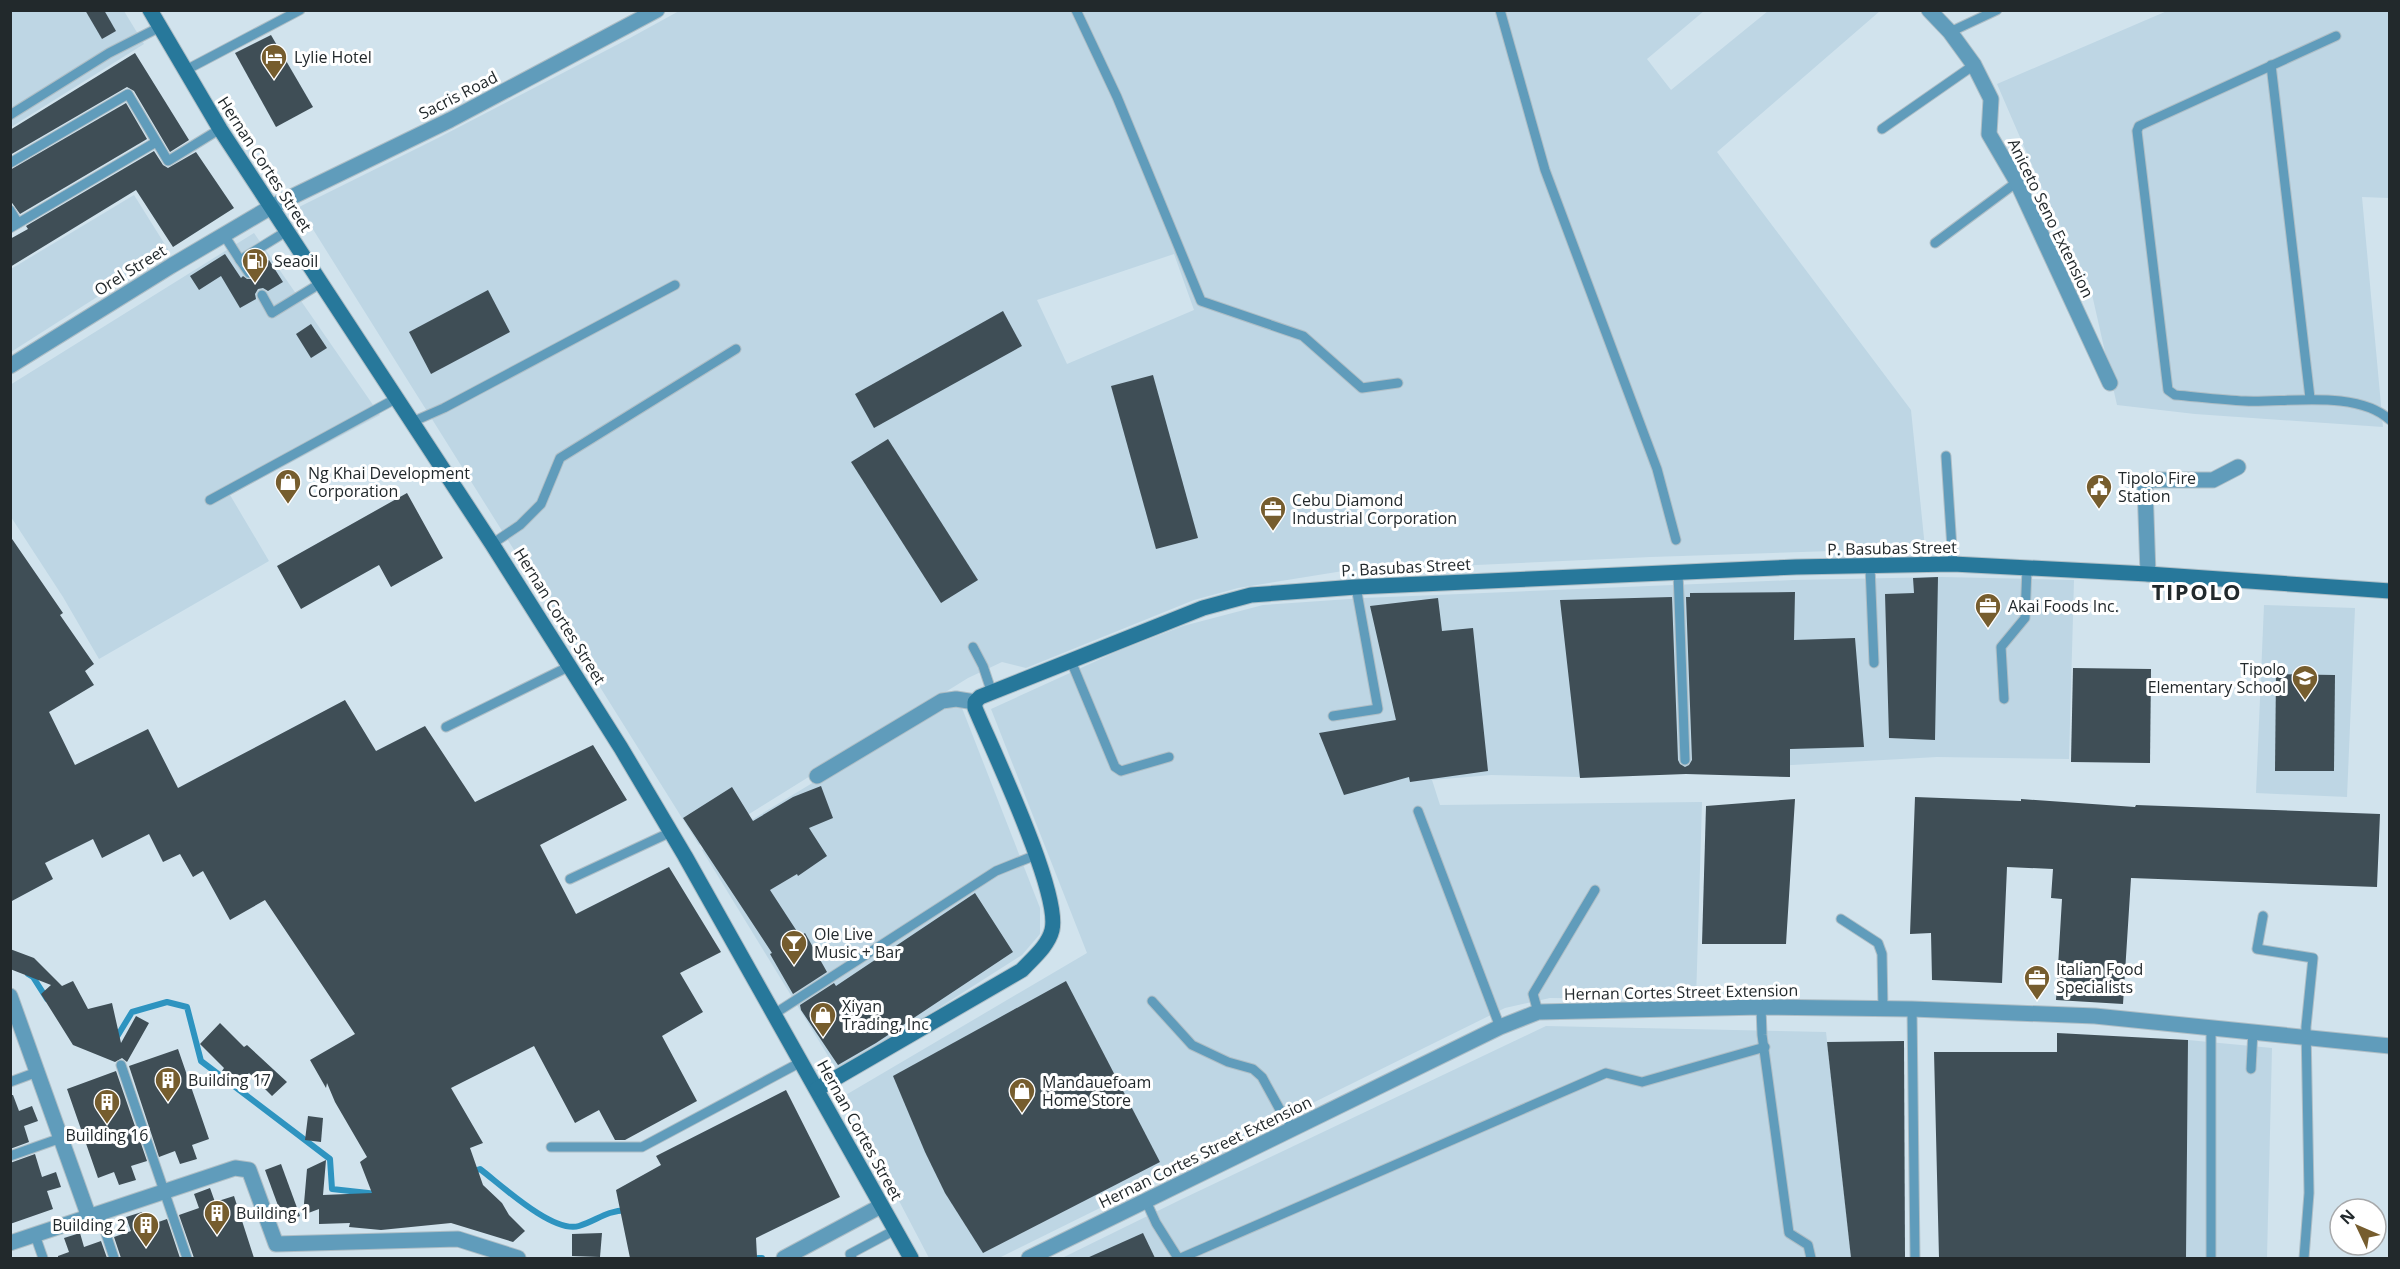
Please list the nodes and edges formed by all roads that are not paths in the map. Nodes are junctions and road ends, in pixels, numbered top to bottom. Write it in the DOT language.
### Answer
graph roads {
  1 [pos="150,10"];
  2 [pos="300,10"];
  3 [pos="657,10"];
  4 [pos="1076,10"];
  5 [pos="1500,10"];
  6 [pos="1929,10"];
  7 [pos="1997,10"];
  8 [pos="160,27"];
  9 [pos="1950,32"];
  10 [pos="2336,36"];
  11 [pos="1974,65"];
  12 [pos="2271,65"];
  13 [pos="186,70"];
  14 [pos="10,115"];
  15 [pos="220,129"];
  16 [pos="1882,129"];
  17 [pos="156,142"];
  18 [pos="10,163"];
  19 [pos="2017,182"];
  20 [pos="271,207"];
  21 [pos="10,210"];
  22 [pos="14,226"];
  23 [pos="287,231"];
  24 [pos="224,235"];
  25 [pos="1935,243"];
  26 [pos="240,260"];
  27 [pos="249,273"];
  28 [pos="321,283"];
  29 [pos="675,285"];
  30 [pos="262,295"];
  31 [pos="736,349"];
  32 [pos="10,366"];
  33 [pos="1398,383"];
  34 [pos="2110,383"];
  35 [pos="397,398"];
  36 [pos="2310,398"];
  37 [pos="2390,420"];
  38 [pos="412,422"];
  39 [pos="1946,456"];
  40 [pos="2238,467"];
  41 [pos="210,500"];
  42 [pos="1676,540"];
  43 [pos="492,544"];
  44 [pos="1953,564"];
  45 [pos="1869,566"];
  46 [pos="2027,568"];
  47 [pos="1678,572"];
  48 [pos="2148,574"];
  49 [pos="1356,587"];
  50 [pos="2390,591"];
  51 [pos="973,647"];
  52 [pos="1071,661"];
  53 [pos="1874,663"];
  54 [pos="570,666"];
  55 [pos="992,693"];
  56 [pos="2004,699"];
  57 [pos="975,702"];
  58 [pos="1333,716"];
  59 [pos="446,727"];
  60 [pos="1169,757"];
  61 [pos="1685,760"];
  62 [pos="817,776"];
  63 [pos="1418,811"];
  64 [pos="671,832"];
  65 [pos="1036,855"];
  66 [pos="570,879"];
  67 [pos="1595,890"];
  68 [pos="2263,916"];
  69 [pos="1841,919"];
  70 [pos="1152,1001"];
  71 [pos="12,1005"];
  72 [pos="1761,1007"];
  73 [pos="1883,1009"];
  74 [pos="1912,1010"];
  75 [pos="1538,1012"];
  76 [pos="774,1014"];
  77 [pos="2211,1026"];
  78 [pos="1500,1028"];
  79 [pos="2253,1030"];
  80 [pos="2306,1037"];
  81 [pos="2390,1046"];
  82 [pos="1765,1047"];
  83 [pos="801,1062"];
  84 [pos="121,1065"];
  85 [pos="2251,1069"];
  86 [pos="38,1072"];
  87 [pos="10,1082"];
  88 [pos="817,1089"];
  89 [pos="1293,1129"];
  90 [pos="61,1138"];
  91 [pos="551,1147"];
  92 [pos="10,1156"];
  93 [pos="165,1192"];
  94 [pos="1146,1201"];
  95 [pos="881,1206"];
  96 [pos="94,1215"];
  97 [pos="895,1230"];
  98 [pos="35,1235"];
  99 [pos="10,1243"];
  100 [pos="788,1256"];
  101 [pos="851,1256"];
  102 [pos="43,1258"];
  103 [pos="114,1258"];
  104 [pos="187,1258"];
  105 [pos="518,1258"];
  106 [pos="840,1258"];
  107 [pos="911,1258"];
  108 [pos="1029,1258"];
  109 [pos="1180,1258"];
  110 [pos="1811,1258"];
  111 [pos="1915,1258"];
  112 [pos="2211,1258"];
  113 [pos="2304,1258"];
  1 -- 8 [label="street, Hernan Cortes Street"];
  2 -- 13 [label="lane"];
  3 -- 20 [label="street, Sacris Road"];
  4 -- 33 [label="lane"];
  5 -- 42 [label="lane"];
  6 -- 9 [label="street, Aniceto Seno Extension"];
  7 -- 9 [label="lane"];
  8 -- 13 [label="street, Hernan Cortes Street"];
  8 -- 14 [label="lane"];
  9 -- 11 [label="street, Aniceto Seno Extension"];
  10 -- 12 [label="lane"];
  11 -- 16 [label="lane"];
  11 -- 19 [label="street, Aniceto Seno Extension"];
  12 -- 36 [label="lane"];
  12 -- 36 [label="lane"];
  13 -- 15 [label="street, Hernan Cortes Street"];
  15 -- 17 [label="lane"];
  15 -- 20 [label="street, Hernan Cortes Street"];
  17 -- 18 [label="lane"];
  17 -- 22 [label="lane"];
  19 -- 25 [label="lane"];
  19 -- 34 [label="street, Aniceto Seno Extension"];
  20 -- 23 [label="street, Hernan Cortes Street"];
  20 -- 24 [label="street, Orel Street"];
  21 -- 22 [label="lane"];
  23 -- 26 [label="lane"];
  23 -- 28 [label="street, Hernan Cortes Street"];
  24 -- 26 [label="lane"];
  24 -- 32 [label="street, Orel Street"];
  26 -- 27 [label="lane"];
  28 -- 30 [label="lane"];
  28 -- 35 [label="street, Hernan Cortes Street"];
  29 -- 38 [label="lane"];
  31 -- 43 [label="lane"];
  35 -- 38 [label="street, Hernan Cortes Street"];
  35 -- 41 [label="lane"];
  36 -- 37 [label="lane"];
  38 -- 43 [label="street, Hernan Cortes Street"];
  39 -- 44 [label="lane"];
  40 -- 48 [label="street"];
  43 -- 54 [label="street, Hernan Cortes Street"];
  44 -- 45 [label="street, P. Basubas Street"];
  44 -- 46 [label="street, P. Basubas Street"];
  45 -- 47 [label="street, P. Basubas Street"];
  45 -- 53 [label="lane"];
  46 -- 48 [label="street, P. Basubas Street"];
  46 -- 56 [label="lane"];
  47 -- 49 [label="street, P. Basubas Street"];
  47 -- 61 [label="lane"];
  48 -- 50 [label="street, P. Basubas Street"];
  49 -- 52 [label="street, P. Basubas Street"];
  49 -- 58 [label="lane"];
  51 -- 55 [label="lane"];
  52 -- 55 [label="street, P. Basubas Street"];
  52 -- 60 [label="lane"];
  54 -- 59 [label="lane"];
  54 -- 64 [label="street, Hernan Cortes Street"];
  55 -- 57 [label="street, P. Basubas Street"];
  57 -- 62 [label="street"];
  57 -- 65 [label="street"];
  63 -- 78 [label="lane"];
  64 -- 66 [label="lane"];
  64 -- 76 [label="street, Hernan Cortes Street"];
  65 -- 76 [label="lane"];
  65 -- 88 [label="street"];
  67 -- 75 [label="lane"];
  68 -- 80 [label="lane"];
  69 -- 73 [label="lane"];
  70 -- 89 [label="lane"];
  71 -- 86 [label="street"];
  72 -- 73 [label="street, Hernan Cortes Street Extension"];
  72 -- 75 [label="street, Hernan Cortes Street Extension"];
  72 -- 82 [label="lane"];
  73 -- 74 [label="street, Hernan Cortes Street Extension"];
  74 -- 77 [label="street, Hernan Cortes Street Extension"];
  74 -- 111 [label="lane"];
  75 -- 78 [label="street, Hernan Cortes Street Extension"];
  76 -- 83 [label="street, Hernan Cortes Street"];
  77 -- 79 [label="street, Hernan Cortes Street Extension"];
  77 -- 112 [label="lane"];
  78 -- 89 [label="street, Hernan Cortes Street Extension"];
  79 -- 80 [label="street, Hernan Cortes Street Extension"];
  79 -- 85 [label="lane"];
  80 -- 81 [label="street, Hernan Cortes Street Extension"];
  80 -- 113 [label="lane"];
  82 -- 109 [label="lane"];
  82 -- 110 [label="lane"];
  83 -- 88 [label="street, Hernan Cortes Street"];
  83 -- 91 [label="lane"];
  84 -- 93 [label="lane"];
  86 -- 87 [label="lane"];
  86 -- 90 [label="street"];
  88 -- 95 [label="street, Hernan Cortes Street"];
  89 -- 94 [label="street, Hernan Cortes Street Extension"];
  90 -- 92 [label="lane"];
  90 -- 96 [label="street"];
  93 -- 96 [label="street"];
  93 -- 104 [label="lane"];
  93 -- 105 [label="street"];
  94 -- 108 [label="street, Hernan Cortes Street Extension"];
  94 -- 109 [label="lane"];
  95 -- 97 [label="street, Hernan Cortes Street"];
  95 -- 100 [label="street"];
  96 -- 98 [label="street"];
  96 -- 103 [label="lane"];
  97 -- 101 [label="lane"];
  97 -- 107 [label="street, Hernan Cortes Street"];
  98 -- 99 [label="street"];
  98 -- 102 [label="lane"];
  101 -- 106 [label="lane"];
}
